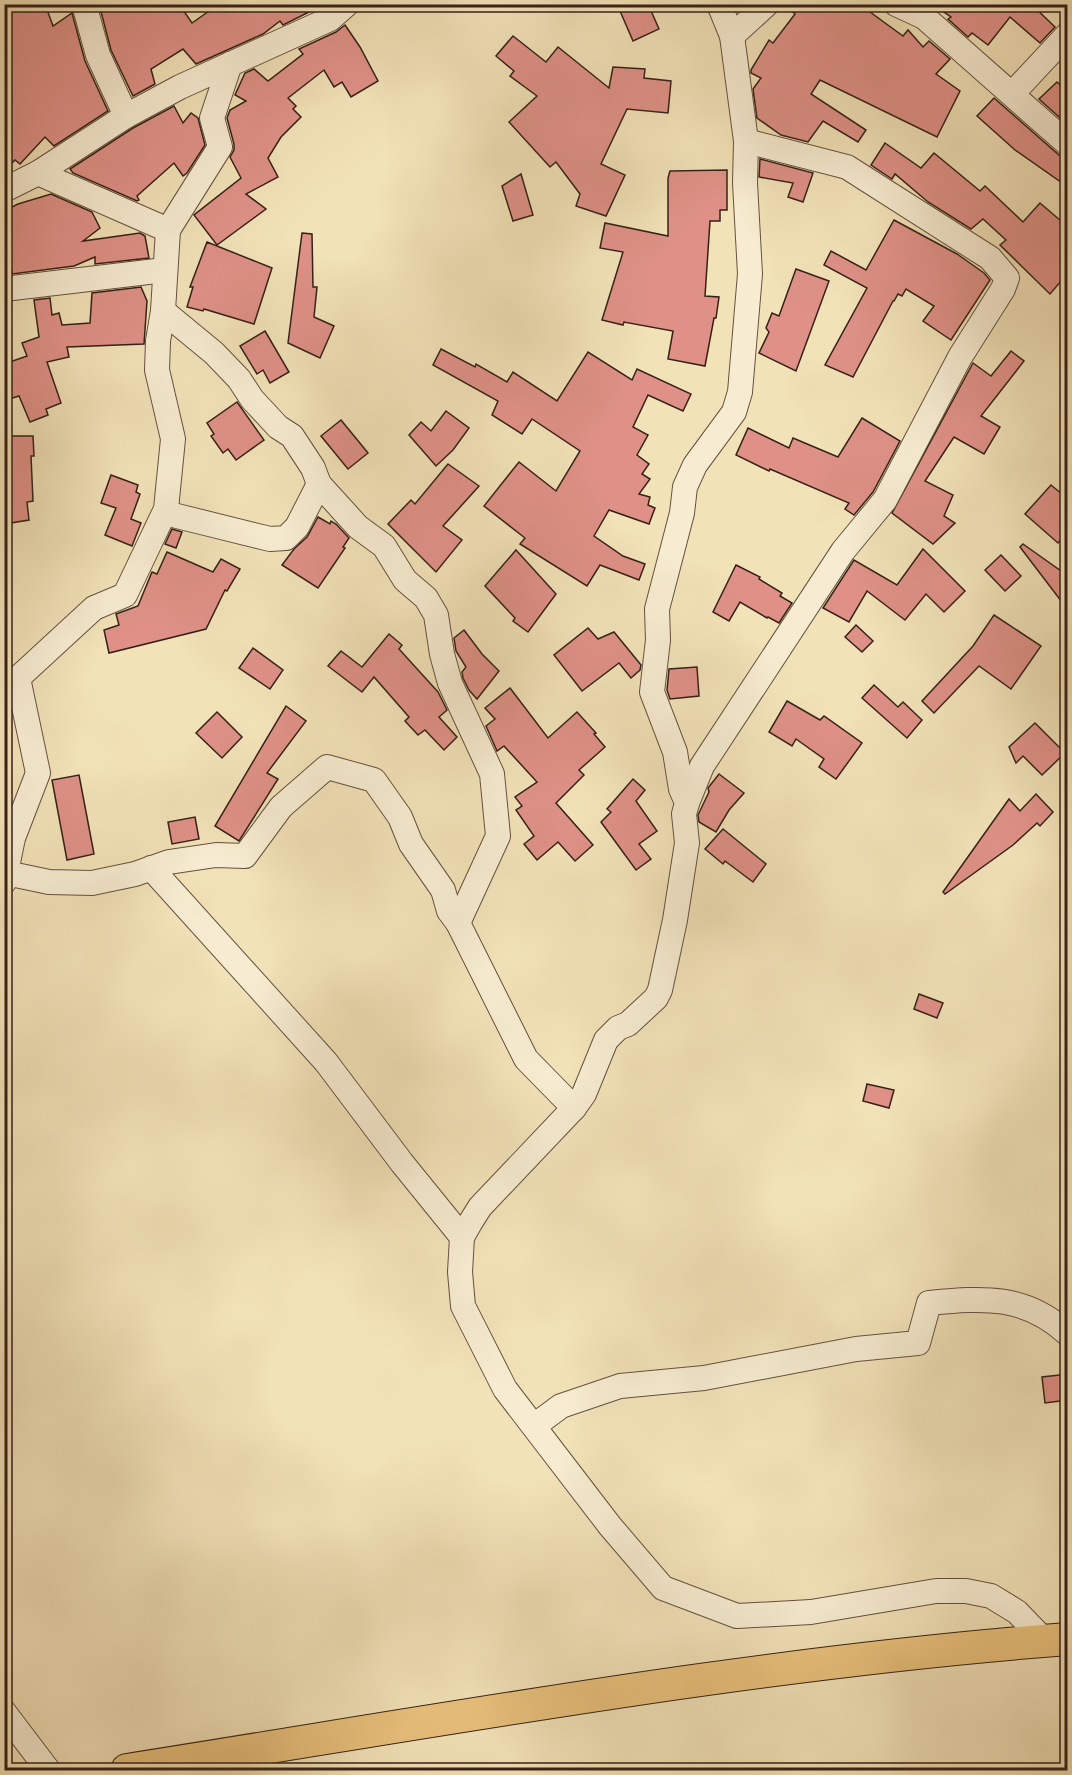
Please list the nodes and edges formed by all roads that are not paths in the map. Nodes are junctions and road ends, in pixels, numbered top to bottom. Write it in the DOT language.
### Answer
graph roads {
  1 [pos="84,4"];
  2 [pos="347,4"];
  3 [pos="719,4"];
  4 [pos="767,4"];
  5 [pos="896,4"];
  6 [pos="1068,34"];
  7 [pos="732,36"];
  8 [pos="230,64"];
  9 [pos="1012,94"];
  10 [pos="126,116"];
  11 [pos="746,141"];
  12 [pos="1068,144"];
  13 [pos="38,173"];
  14 [pos="4,190"];
  15 [pos="168,230"];
  16 [pos="165,270"];
  17 [pos="4,289"];
  18 [pos="163,311"];
  19 [pos="319,484"];
  20 [pos="165,513"];
  21 [pos="11,675"];
  22 [pos="687,803"];
  23 [pos="151,868"];
  24 [pos="5,877"];
  25 [pos="458,923"];
  26 [pos="574,1108"];
  27 [pos="462,1237"];
  28 [pos="1068,1334"];
  29 [pos="534,1426"];
  30 [pos="1056,1640"];
  31 [pos="4,1712"];
  32 [pos="48,1770"];
  33 [pos="127,1770"];
  1 -- 10 [label="street"];
  2 -- 8 [label="street"];
  3 -- 7 [label="street"];
  4 -- 7 [label="street"];
  5 -- 9 [label="street"];
  6 -- 9 [label="street"];
  7 -- 11 [label="street"];
  8 -- 10 [label="street"];
  8 -- 15 [label="street"];
  9 -- 12 [label="street"];
  10 -- 13 [label="street"];
  11 -- 22 [label="street"];
  11 -- 22 [label="street"];
  13 -- 14 [label="street"];
  13 -- 15 [label="street"];
  15 -- 16 [label="street"];
  16 -- 17 [label="street"];
  16 -- 18 [label="street"];
  18 -- 19 [label="street"];
  18 -- 20 [label="street"];
  19 -- 20 [label="street"];
  19 -- 25 [label="street"];
  20 -- 21 [label="street"];
  21 -- 24 [label="street"];
  22 -- 26 [label="street"];
  23 -- 24 [label="street"];
  23 -- 25 [label="street"];
  23 -- 27 [label="street"];
  25 -- 26 [label="street"];
  26 -- 27 [label="street"];
  27 -- 29 [label="street"];
  28 -- 29 [label="street"];
  29 -- 30 [label="street"];
  30 -- 33 [label="main road"];
  31 -- 32 [label="street"];
}
